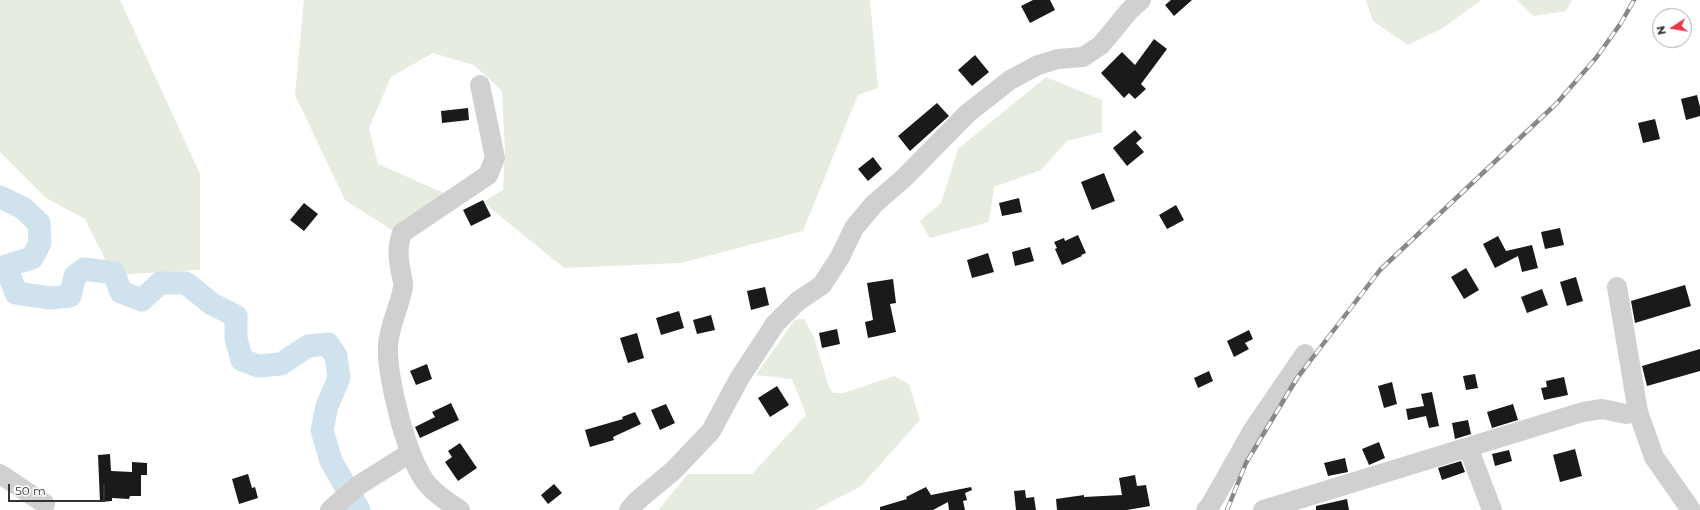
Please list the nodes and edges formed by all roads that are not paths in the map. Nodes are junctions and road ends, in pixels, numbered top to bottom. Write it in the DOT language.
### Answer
graph roads {
  1 [pos="1140,0"];
  2 [pos="480,85"];
  3 [pos="1617,287"];
  4 [pos="1304,354"];
  5 [pos="1638,412"];
  6 [pos="1468,447"];
  7 [pos="410,453"];
  8 [pos="0,474"];
  9 [pos="45,504"];
  10 [pos="336,505"];
  11 [pos="460,510"];
  12 [pos="630,510"];
  13 [pos="1206,510"];
  14 [pos="1263,510"];
  15 [pos="1492,510"];
  16 [pos="1691,510"];
  1 -- 12 [label="street"];
  2 -- 7 [label="street"];
  3 -- 5 [label="street"];
  4 -- 13 [label="street"];
  5 -- 6 [label="street"];
  5 -- 16 [label="street"];
  6 -- 14 [label="street"];
  6 -- 15 [label="street"];
  7 -- 10 [label="street"];
  7 -- 11 [label="street"];
  8 -- 9 [label="street"];
}
